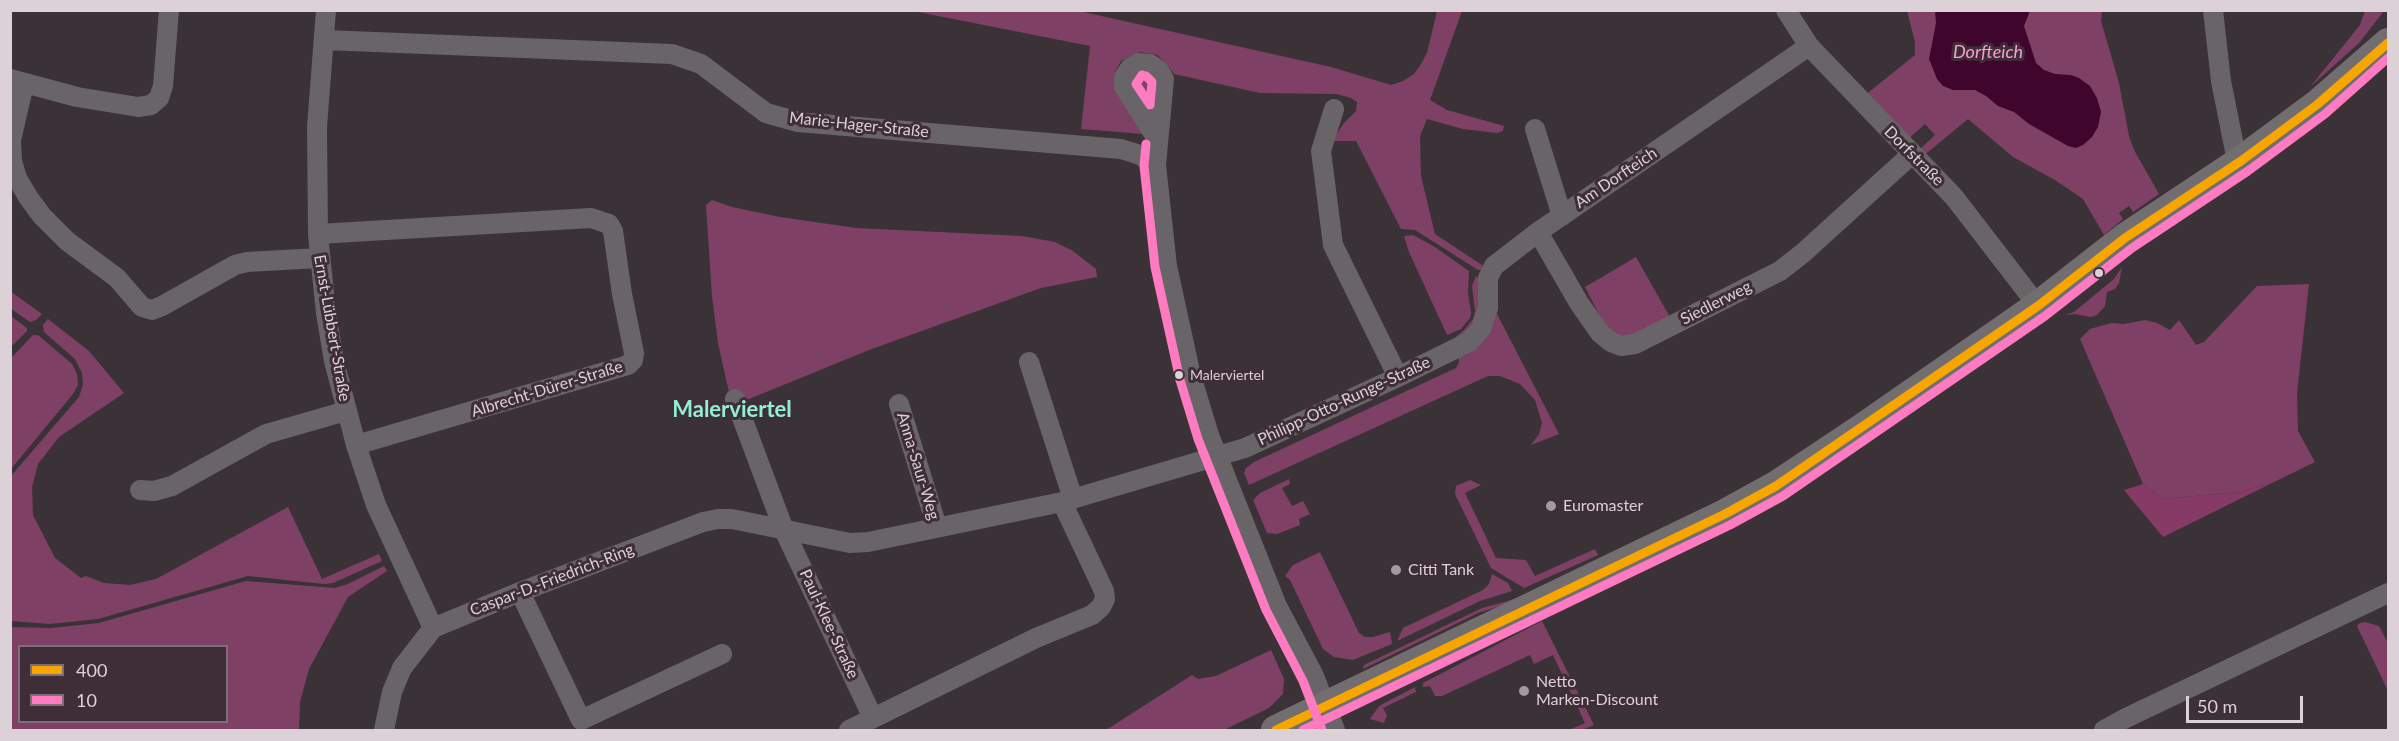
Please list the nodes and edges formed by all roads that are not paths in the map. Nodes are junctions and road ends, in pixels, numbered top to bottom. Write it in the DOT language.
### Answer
graph roads {
  1 [pos="169,10"];
  2 [pos="326,10"];
  3 [pos="1786,10"];
  4 [pos="2214,10"];
  5 [pos="325,40"];
  6 [pos="2388,43"];
  7 [pos="1809,46"];
  8 [pos="17,82"];
  9 [pos="1334,109"];
  10 [pos="1535,129"];
  11 [pos="1157,139"];
  12 [pos="1912,154"];
  13 [pos="2241,161"];
  14 [pos="1156,165"];
  15 [pos="1562,216"];
  16 [pos="1538,232"];
  17 [pos="318,234"];
  18 [pos="319,258"];
  19 [pos="2038,306"];
  20 [pos="1468,342"];
  21 [pos="1029,362"];
  22 [pos="1398,377"];
  23 [pos="735,399"];
  24 [pos="899,404"];
  25 [pos="346,411"];
  26 [pos="356,445"];
  27 [pos="1218,457"];
  28 [pos="140,490"];
  29 [pos="1068,501"];
  30 [pos="937,527"];
  31 [pos="784,530"];
  32 [pos="520,592"];
  33 [pos="2387,597"];
  34 [pos="433,628"];
  35 [pos="722,654"];
  36 [pos="873,718"];
  37 [pos="1331,718"];
  38 [pos="584,725"];
  39 [pos="1284,727"];
  40 [pos="384,730"];
  41 [pos="849,730"];
  42 [pos="2104,730"];
  1 -- 8 [label="street"];
  2 -- 5 [label="street, Ernst-Lübbert-Straße"];
  3 -- 7 [label="street, Dorfstraße"];
  4 -- 13 [label="street"];
  5 -- 14 [label="street, Marie-Hager-Straße"];
  5 -- 17 [label="street, Ernst-Lübbert-Straße"];
  6 -- 13 [label="main road"];
  7 -- 12 [label="street, Dorfstraße"];
  7 -- 15 [label="street, Am Dorfteich"];
  8 -- 18 [label="street"];
  9 -- 22 [label="street"];
  10 -- 15 [label="street"];
  11 -- 14 [label="street"];
  12 -- 16 [label="street, Siedlerweg"];
  12 -- 19 [label="street, Dorfstraße"];
  13 -- 19 [label="main road"];
  14 -- 27 [label="street"];
  15 -- 16 [label="street, Am Dorfteich"];
  16 -- 20 [label="street, Am Dorfteich"];
  17 -- 18 [label="street, Ernst-Lübbert-Straße"];
  17 -- 26 [label="street, Albrecht-Dürer-Straße"];
  18 -- 25 [label="street, Ernst-Lübbert-Straße"];
  19 -- 37 [label="main road"];
  20 -- 22 [label="street, Philipp-Otto-Runge-Straße"];
  21 -- 29 [label="street"];
  22 -- 27 [label="street, Philipp-Otto-Runge-Straße"];
  23 -- 31 [label="street"];
  24 -- 30 [label="street, Anna-Saur-Weg"];
  25 -- 26 [label="street, Ernst-Lübbert-Straße"];
  25 -- 28 [label="street"];
  26 -- 34 [label="street, Ernst-Lübbert-Straße"];
  27 -- 29 [label="street, Caspar-D.-Friedrich-Ring"];
  27 -- 37 [label="street"];
  29 -- 30 [label="street, Caspar-D.-Friedrich-Ring"];
  29 -- 36 [label="street"];
  30 -- 31 [label="street, Caspar-D.-Friedrich-Ring"];
  31 -- 32 [label="street, Caspar-D.-Friedrich-Ring"];
  31 -- 36 [label="street, Paul-Klee-Straße"];
  32 -- 34 [label="street, Caspar-D.-Friedrich-Ring"];
  32 -- 38 [label="street"];
  33 -- 42 [label="street"];
  34 -- 40 [label="street, Caspar-D.-Friedrich-Ring"];
  35 -- 38 [label="street"];
  36 -- 41 [label="street"];
  37 -- 39 [label="main road"];
}
